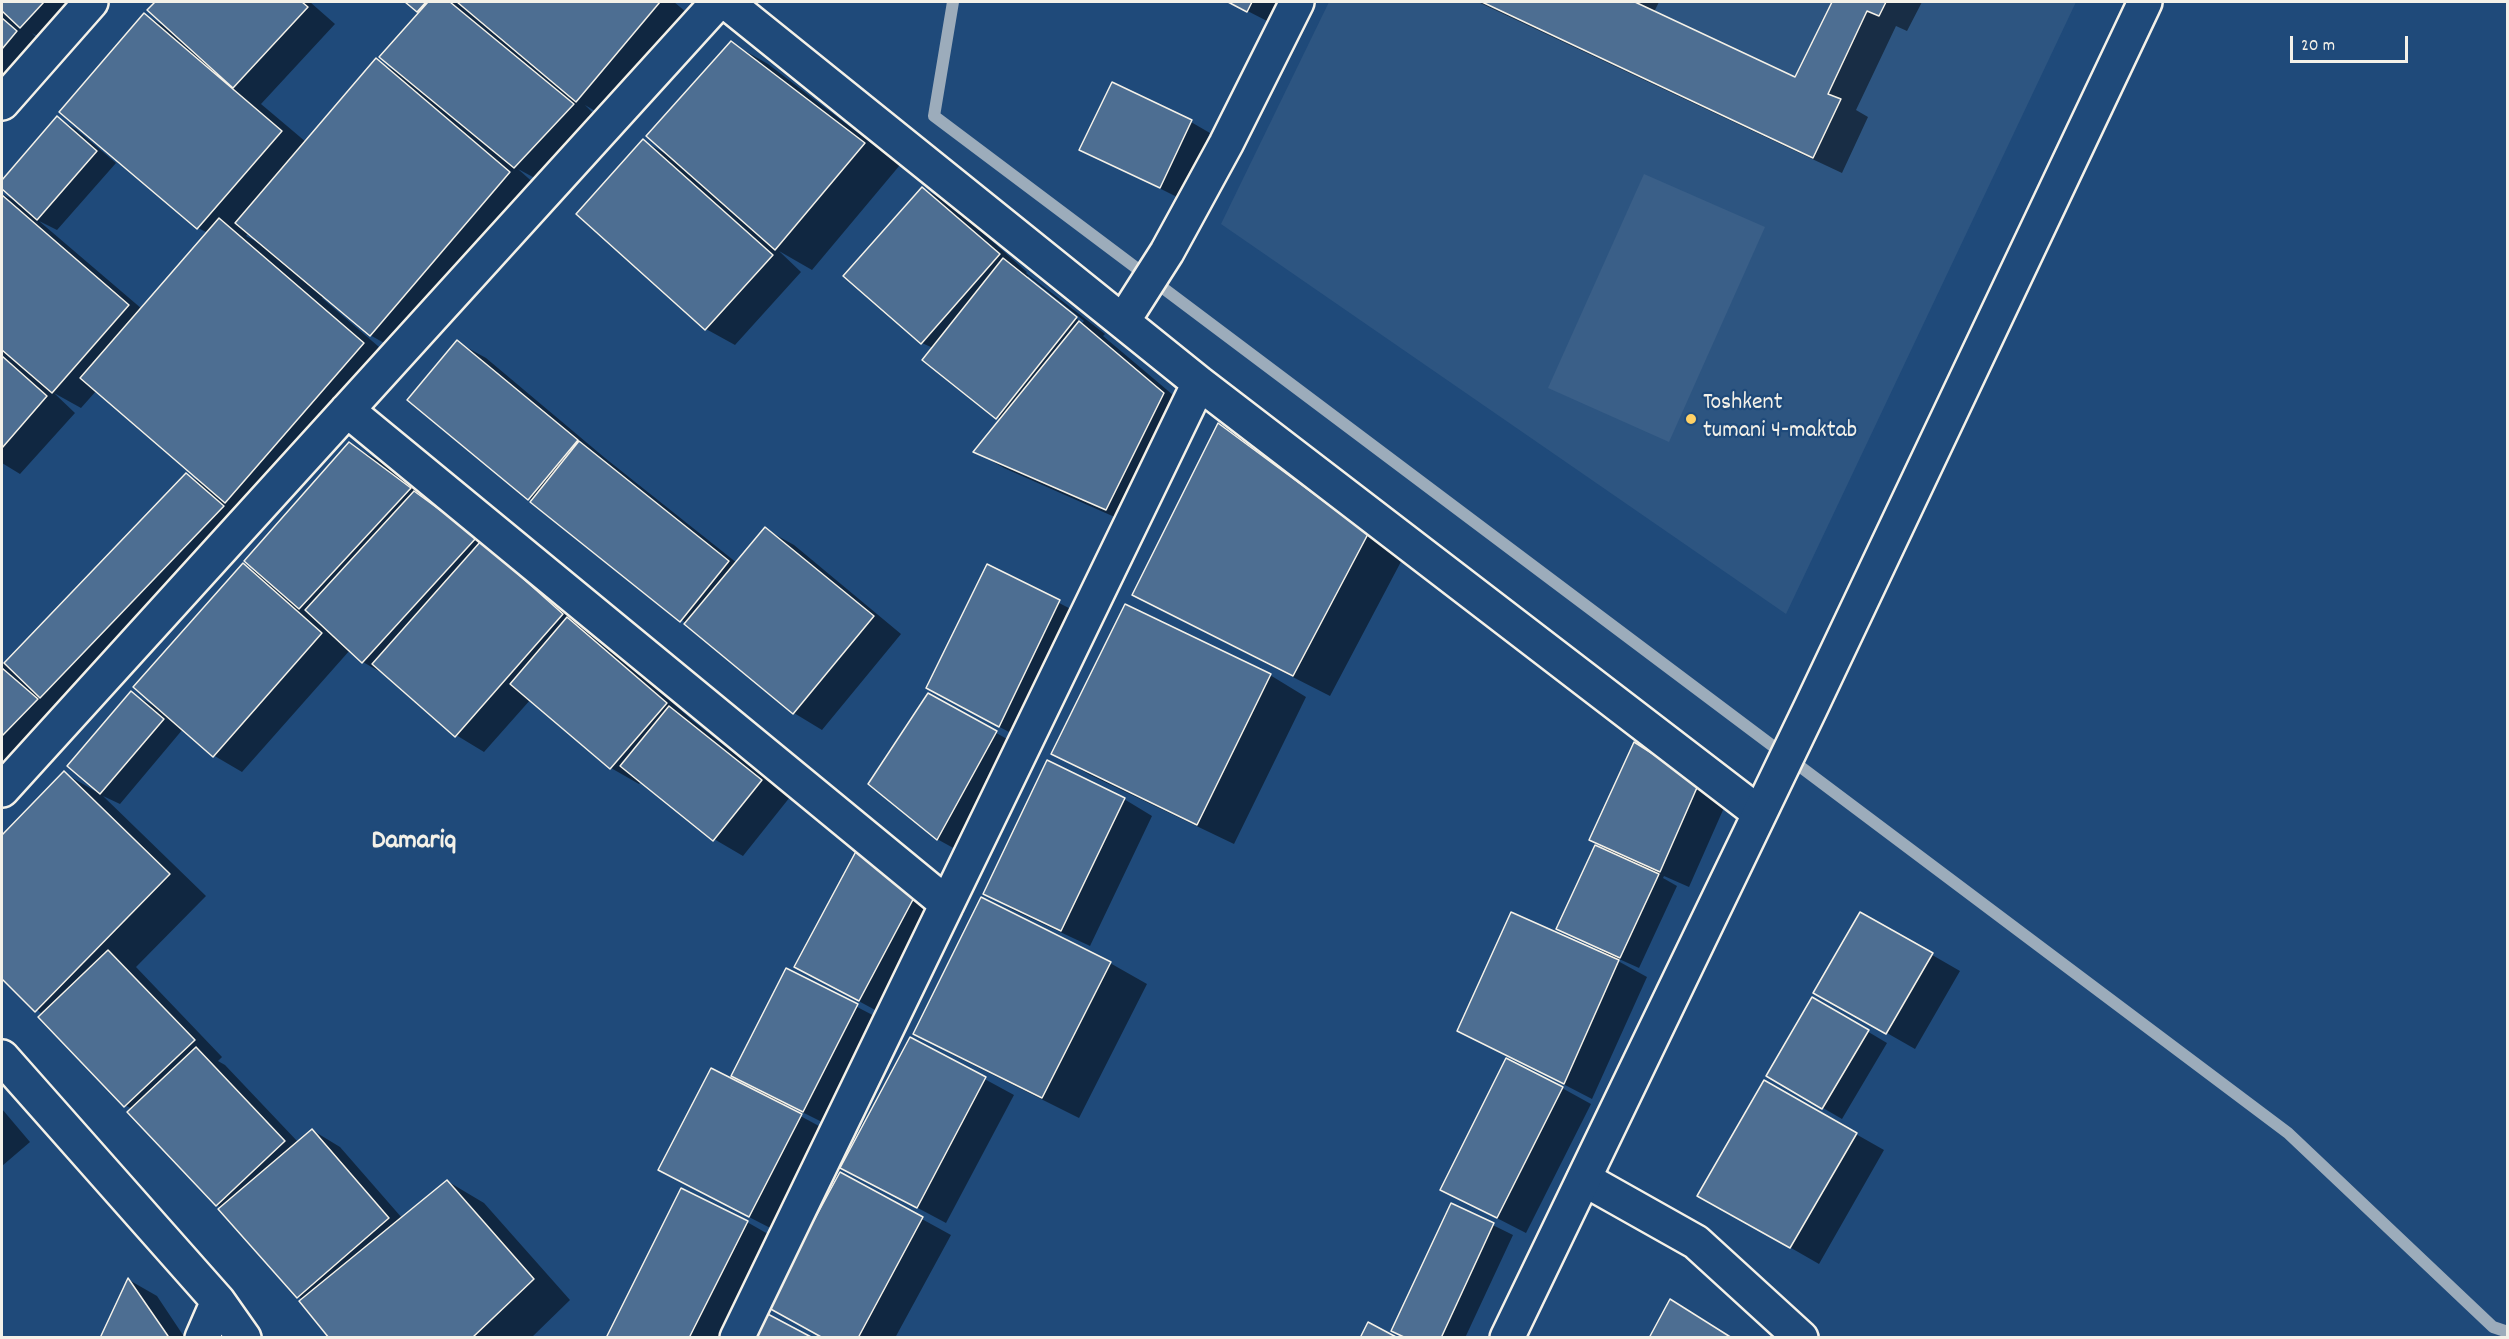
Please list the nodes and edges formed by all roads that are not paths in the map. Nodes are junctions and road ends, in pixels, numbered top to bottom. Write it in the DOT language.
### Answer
graph roads {
  1 [pos="91,2"];
  2 [pos="718,2"];
  3 [pos="726,2"];
  4 [pos="1297,2"];
  5 [pos="2145,2"];
  6 [pos="2,103"];
  7 [pos="1123,321"];
  8 [pos="1199,383"];
  9 [pos="346,410"];
  10 [pos="2,790"];
  11 [pos="1759,813"];
  12 [pos="947,904"];
  13 [pos="2,1057"];
  14 [pos="1584,1179"];
  15 [pos="218,1301"];
  16 [pos="202,1338"];
  17 [pos="244,1338"];
  18 [pos="737,1338"];
  19 [pos="1507,1338"];
  20 [pos="1801,1338"];
  1 -- 6 [label="street"];
  2 -- 9 [label="street"];
  3 -- 7 [label="street"];
  4 -- 7 [label="street"];
  5 -- 11 [label="street"];
  7 -- 8 [label="street"];
  8 -- 11 [label="street"];
  8 -- 12 [label="street"];
  9 -- 10 [label="street"];
  9 -- 12 [label="street"];
  11 -- 14 [label="street"];
  12 -- 18 [label="street"];
  13 -- 15 [label="street"];
  14 -- 19 [label="street"];
  14 -- 20 [label="street"];
  15 -- 16 [label="street"];
  15 -- 17 [label="street"];
}
